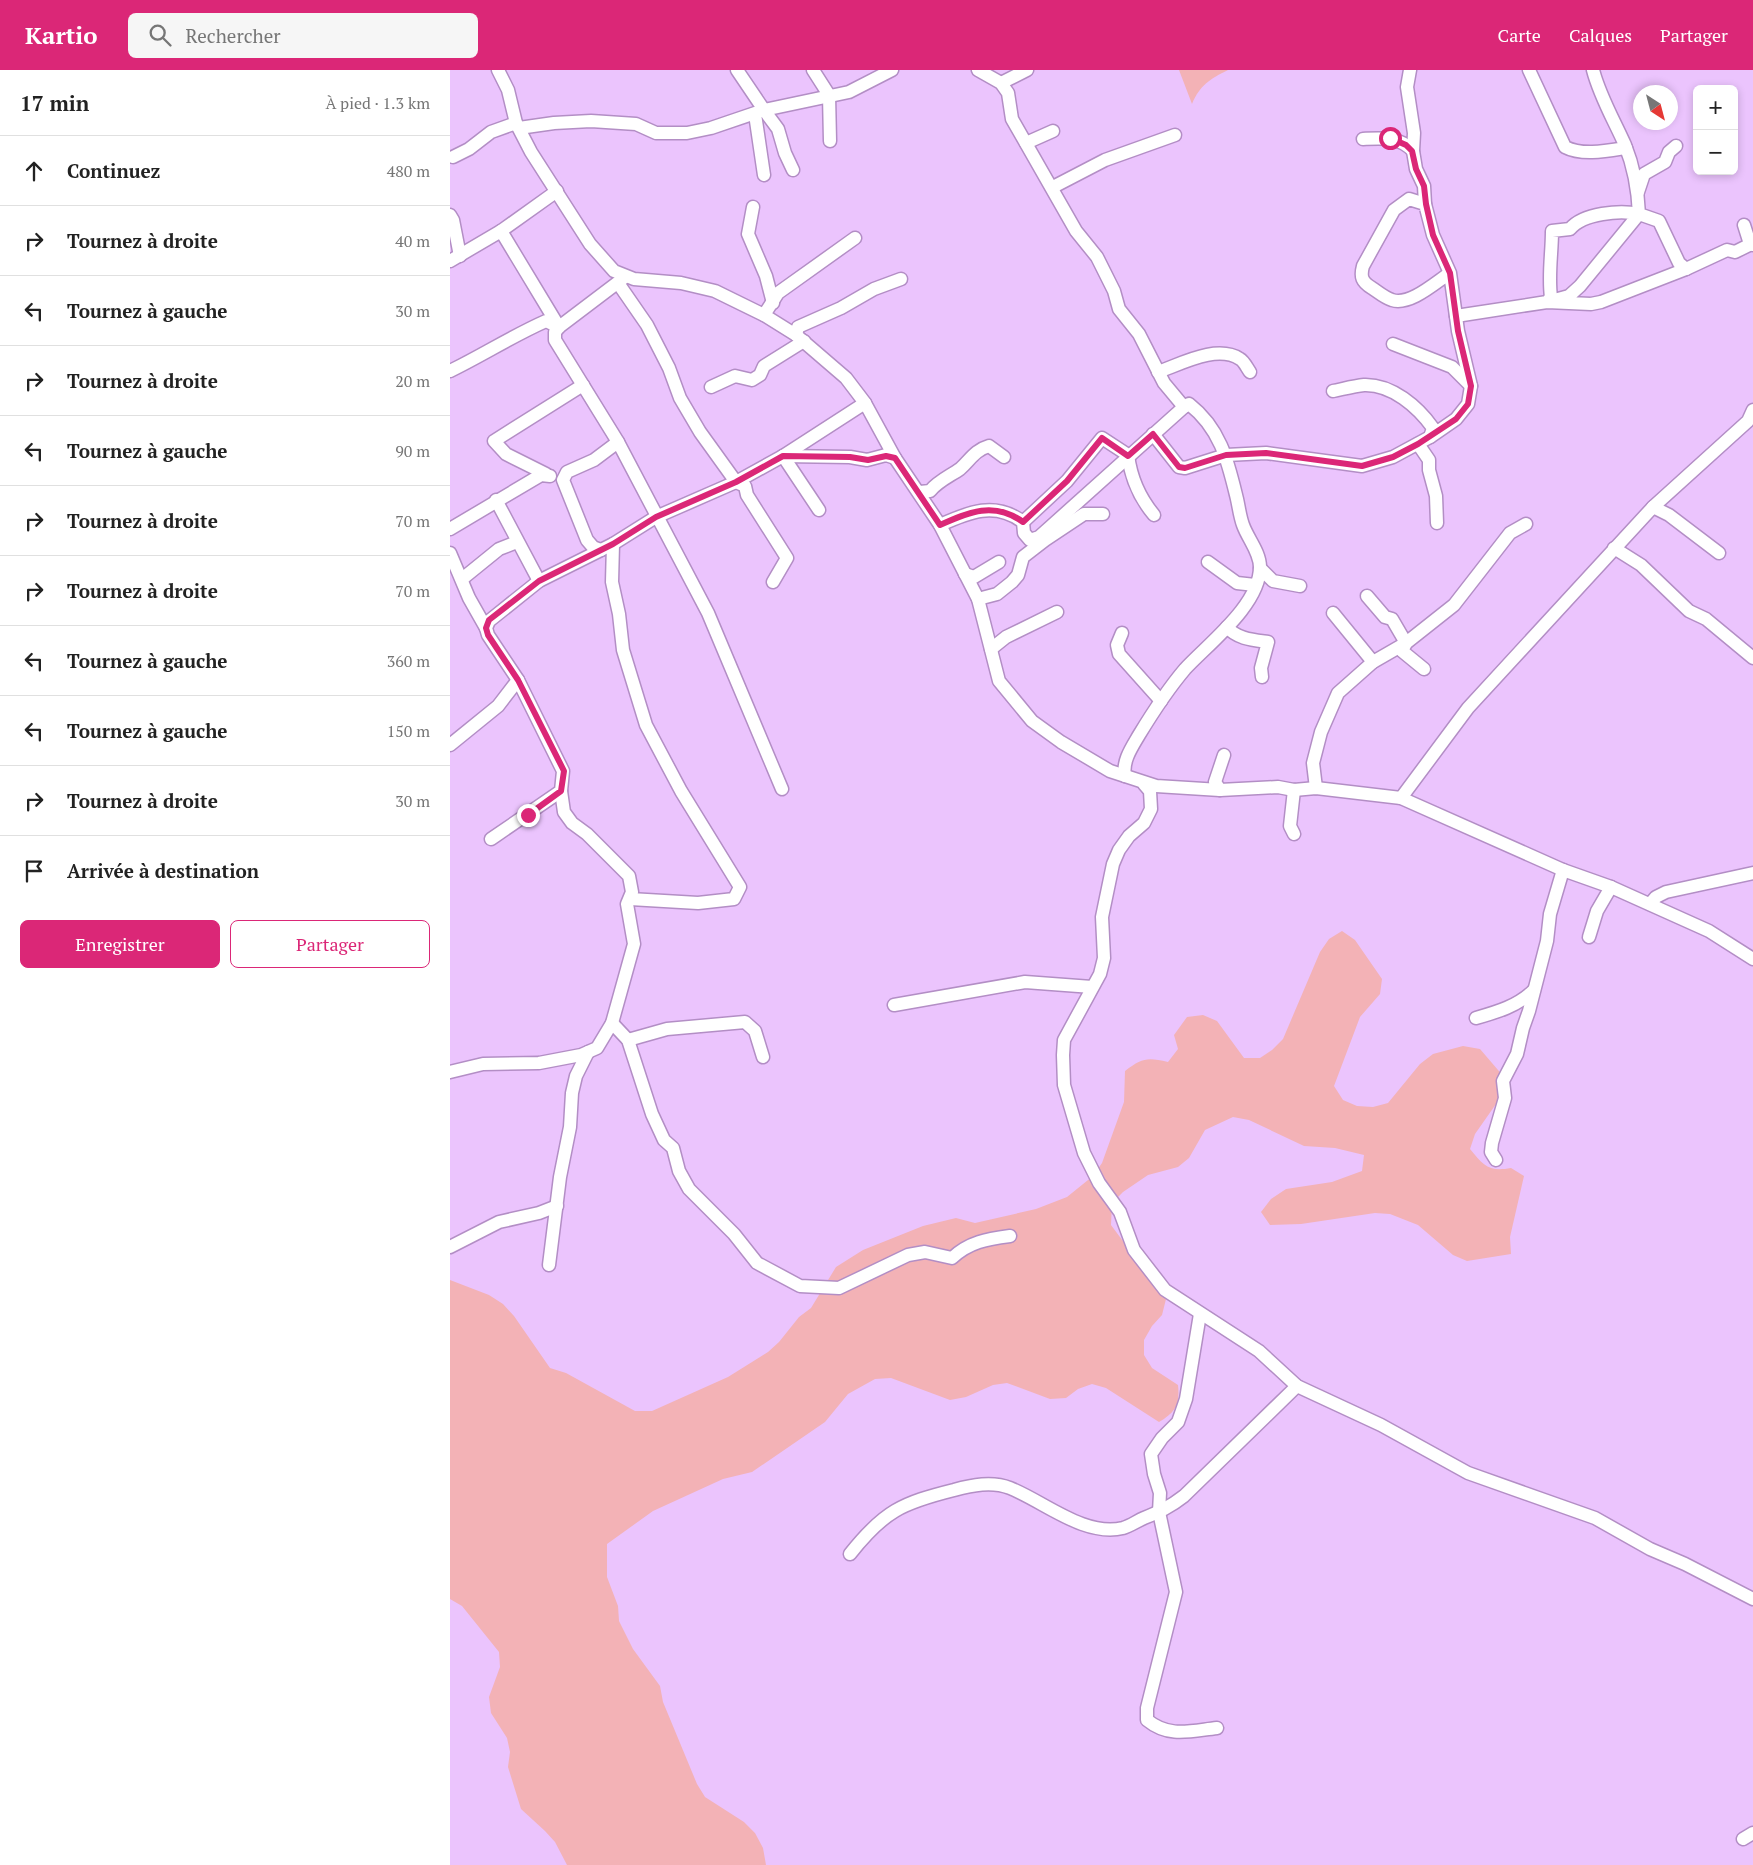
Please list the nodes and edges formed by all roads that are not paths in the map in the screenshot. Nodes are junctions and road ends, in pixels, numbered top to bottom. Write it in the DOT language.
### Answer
graph roads {
  1 [pos="498,70"];
  2 [pos="737,70"];
  3 [pos="813,70"];
  4 [pos="892,70"];
  5 [pos="978,70"];
  6 [pos="1027,70"];
  7 [pos="1410,70"];
  8 [pos="1529,70"];
  9 [pos="1593,70"];
  10 [pos="1002,83"];
  11 [pos="829,95"];
  12 [pos="759,112"];
  13 [pos="518,126"];
  14 [pos="1053,132"];
  15 [pos="1175,135"];
  16 [pos="1362,138"];
  17 [pos="830,141"];
  18 [pos="1026,143"];
  19 [pos="1676,146"];
  20 [pos="1626,148"];
  21 [pos="1412,151"];
  22 [pos="453,158"];
  23 [pos="793,170"];
  24 [pos="764,175"];
  25 [pos="1053,187"];
  26 [pos="557,191"];
  27 [pos="1638,192"];
  28 [pos="1426,204"];
  29 [pos="753,207"];
  30 [pos="1639,214"];
  31 [pos="450,215"];
  32 [pos="1744,226"];
  33 [pos="501,230"];
  34 [pos="856,238"];
  35 [pos="1752,244"];
  36 [pos="455,259"];
  37 [pos="1686,269"];
  38 [pos="1450,273"];
  39 [pos="901,279"];
  40 [pos="622,280"];
  41 [pos="1547,302"];
  42 [pos="773,303"];
  43 [pos="764,315"];
  44 [pos="1456,316"];
  45 [pos="559,327"];
  46 [pos="800,338"];
  47 [pos="1393,344"];
  48 [pos="450,371"];
  49 [pos="1158,372"];
  50 [pos="1250,372"];
  51 [pos="583,385"];
  52 [pos="1471,386"];
  53 [pos="711,387"];
  54 [pos="1333,391"];
  55 [pos="865,403"];
  56 [pos="1184,407"];
  57 [pos="1753,410"];
  58 [pos="1153,434"];
  59 [pos="1430,437"];
  60 [pos="618,442"];
  61 [pos="1418,444"];
  62 [pos="1226,455"];
  63 [pos="783,456"];
  64 [pos="1004,456"];
  65 [pos="1128,456"];
  66 [pos="895,458"];
  67 [pos="546,474"];
  68 [pos="563,480"];
  69 [pos="736,482"];
  70 [pos="920,492"];
  71 [pos="496,500"];
  72 [pos="1653,507"];
  73 [pos="819,510"];
  74 [pos="1102,514"];
  75 [pos="1154,515"];
  76 [pos="656,517"];
  77 [pos="1023,522"];
  78 [pos="1437,523"];
  79 [pos="1526,524"];
  80 [pos="940,525"];
  81 [pos="450,528"];
  82 [pos="517,542"];
  83 [pos="613,544"];
  84 [pos="1614,548"];
  85 [pos="601,550"];
  86 [pos="450,553"];
  87 [pos="1719,553"];
  88 [pos="999,562"];
  89 [pos="1208,562"];
  90 [pos="1260,568"];
  91 [pos="965,574"];
  92 [pos="462,579"];
  93 [pos="539,581"];
  94 [pos="773,582"];
  95 [pos="1255,586"];
  96 [pos="1300,586"];
  97 [pos="1367,596"];
  98 [pos="978,599"];
  99 [pos="1057,612"];
  100 [pos="1334,613"];
  101 [pos="1227,627"];
  102 [pos="486,628"];
  103 [pos="1122,633"];
  104 [pos="1406,643"];
  105 [pos="991,649"];
  106 [pos="1753,658"];
  107 [pos="1373,662"];
  108 [pos="1424,669"];
  109 [pos="1262,677"];
  110 [pos="518,680"];
  111 [pos="1161,701"];
  112 [pos="450,745"];
  113 [pos="1224,755"];
  114 [pos="1125,776"];
  115 [pos="1144,784"];
  116 [pos="1316,788"];
  117 [pos="782,789"];
  118 [pos="1220,790"];
  119 [pos="1294,790"];
  120 [pos="561,791"];
  121 [pos="1401,798"];
  122 [pos="1294,834"];
  123 [pos="491,839"];
  124 [pos="1563,870"];
  125 [pos="1753,873"];
  126 [pos="1611,887"];
  127 [pos="630,899"];
  128 [pos="1650,904"];
  129 [pos="1589,937"];
  130 [pos="1753,959"];
  131 [pos="1092,987"];
  132 [pos="1534,990"];
  133 [pos="894,1005"];
  134 [pos="1476,1018"];
  135 [pos="612,1023"];
  136 [pos="628,1040"];
  137 [pos="588,1052"];
  138 [pos="763,1058"];
  139 [pos="450,1072"];
  140 [pos="1496,1160"];
  141 [pos="557,1206"];
  142 [pos="1010,1236"];
  143 [pos="450,1247"];
  144 [pos="549,1265"];
  145 [pos="1200,1314"];
  146 [pos="1297,1386"];
  147 [pos="1159,1512"];
  148 [pos="850,1554"];
  149 [pos="1753,1599"];
  150 [pos="1217,1728"];
  1 -- 13 [label="street"];
  2 -- 12 [label="street"];
  3 -- 11 [label="street"];
  4 -- 11 [label="street"];
  5 -- 10 [label="street"];
  6 -- 10 [label="street"];
  7 -- 21 [label="street"];
  8 -- 20 [label="street"];
  9 -- 20 [label="street"];
  10 -- 18 [label="street"];
  11 -- 12 [label="street"];
  11 -- 17 [label="street"];
  12 -- 13 [label="street"];
  12 -- 23 [label="street"];
  12 -- 24 [label="street"];
  13 -- 22 [label="street"];
  13 -- 26 [label="street"];
  14 -- 18 [label="street"];
  15 -- 25 [label="street"];
  16 -- 21 [label="street"];
  18 -- 25 [label="street"];
  19 -- 27 [label="street"];
  20 -- 27 [label="street"];
  21 -- 28 [label="street"];
  25 -- 49 [label="street"];
  26 -- 33 [label="street"];
  26 -- 40 [label="street"];
  27 -- 30 [label="street"];
  28 -- 38 [label="street"];
  28 -- 38 [label="street"];
  29 -- 42 [label="street"];
  30 -- 37 [label="street"];
  30 -- 41 [label="street"];
  30 -- 41 [label="street"];
  31 -- 36 [label="street"];
  32 -- 35 [label="street"];
  33 -- 36 [label="street"];
  33 -- 45 [label="street"];
  34 -- 42 [label="street"];
  35 -- 37 [label="street"];
  37 -- 41 [label="street"];
  38 -- 44 [label="street"];
  39 -- 46 [label="street"];
  40 -- 43 [label="street"];
  40 -- 45 [label="street"];
  40 -- 69 [label="street"];
  41 -- 44 [label="street"];
  42 -- 43 [label="street"];
  43 -- 46 [label="street"];
  44 -- 52 [label="street"];
  45 -- 48 [label="street"];
  45 -- 51 [label="street"];
  46 -- 53 [label="street"];
  46 -- 55 [label="street"];
  47 -- 52 [label="street"];
  49 -- 50 [label="street"];
  49 -- 56 [label="street"];
  51 -- 60 [label="street"];
  51 -- 67 [label="street"];
  52 -- 59 [label="street"];
  54 -- 59 [label="street"];
  55 -- 63 [label="street"];
  55 -- 66 [label="street"];
  56 -- 58 [label="street"];
  56 -- 62 [label="street"];
  57 -- 72 [label="street"];
  58 -- 62 [label="street"];
  58 -- 65 [label="street"];
  59 -- 61 [label="street"];
  60 -- 68 [label="street"];
  60 -- 76 [label="street"];
  61 -- 62 [label="street"];
  61 -- 78 [label="street"];
  62 -- 90 [label="street"];
  63 -- 66 [label="street"];
  63 -- 69 [label="street"];
  63 -- 73 [label="street"];
  64 -- 70 [label="street"];
  65 -- 75 [label="street"];
  65 -- 77 [label="street"];
  65 -- 77 [label="street"];
  66 -- 70 [label="street"];
  67 -- 68 [label="street"];
  67 -- 71 [label="street"];
  68 -- 85 [label="street"];
  69 -- 76 [label="street"];
  69 -- 94 [label="street"];
  70 -- 80 [label="street"];
  71 -- 81 [label="street"];
  71 -- 82 [label="street"];
  72 -- 84 [label="street"];
  72 -- 87 [label="street"];
  74 -- 98 [label="street"];
  76 -- 83 [label="street"];
  76 -- 117 [label="street"];
  77 -- 80 [label="street"];
  79 -- 104 [label="street"];
  80 -- 91 [label="street"];
  82 -- 92 [label="street"];
  82 -- 93 [label="street"];
  83 -- 85 [label="street"];
  83 -- 127 [label="street"];
  84 -- 106 [label="street"];
  84 -- 121 [label="street"];
  85 -- 93 [label="street"];
  86 -- 92 [label="street"];
  88 -- 91 [label="street"];
  89 -- 95 [label="street"];
  90 -- 95 [label="street"];
  90 -- 96 [label="street"];
  91 -- 98 [label="street"];
  92 -- 102 [label="street"];
  93 -- 102 [label="street"];
  95 -- 101 [label="street"];
  97 -- 104 [label="street"];
  98 -- 105 [label="street"];
  99 -- 105 [label="street"];
  100 -- 107 [label="street"];
  101 -- 109 [label="street"];
  101 -- 111 [label="street"];
  102 -- 110 [label="street"];
  103 -- 111 [label="street"];
  104 -- 107 [label="street"];
  104 -- 108 [label="street"];
  105 -- 114 [label="street"];
  107 -- 116 [label="street"];
  110 -- 112 [label="street"];
  110 -- 120 [label="street"];
  111 -- 114 [label="street"];
  113 -- 118 [label="street"];
  114 -- 115 [label="street"];
  115 -- 118 [label="street"];
  115 -- 131 [label="street"];
  116 -- 119 [label="street"];
  116 -- 121 [label="street"];
  118 -- 119 [label="street"];
  119 -- 122 [label="street"];
  120 -- 123 [label="street"];
  120 -- 127 [label="street"];
  121 -- 124 [label="street"];
  124 -- 126 [label="street"];
  124 -- 132 [label="street"];
  125 -- 128 [label="street"];
  126 -- 128 [label="street"];
  126 -- 129 [label="street"];
  127 -- 135 [label="street"];
  128 -- 130 [label="street"];
  131 -- 133 [label="street"];
  131 -- 145 [label="street"];
  132 -- 134 [label="street"];
  132 -- 140 [label="street"];
  135 -- 136 [label="street"];
  135 -- 137 [label="street"];
  136 -- 138 [label="street"];
  136 -- 142 [label="street"];
  137 -- 139 [label="street"];
  137 -- 141 [label="street"];
  141 -- 143 [label="street"];
  141 -- 144 [label="street"];
  145 -- 146 [label="street"];
  145 -- 147 [label="street"];
  146 -- 147 [label="street"];
  146 -- 149 [label="street"];
  147 -- 148 [label="street"];
  147 -- 150 [label="street"];
}
